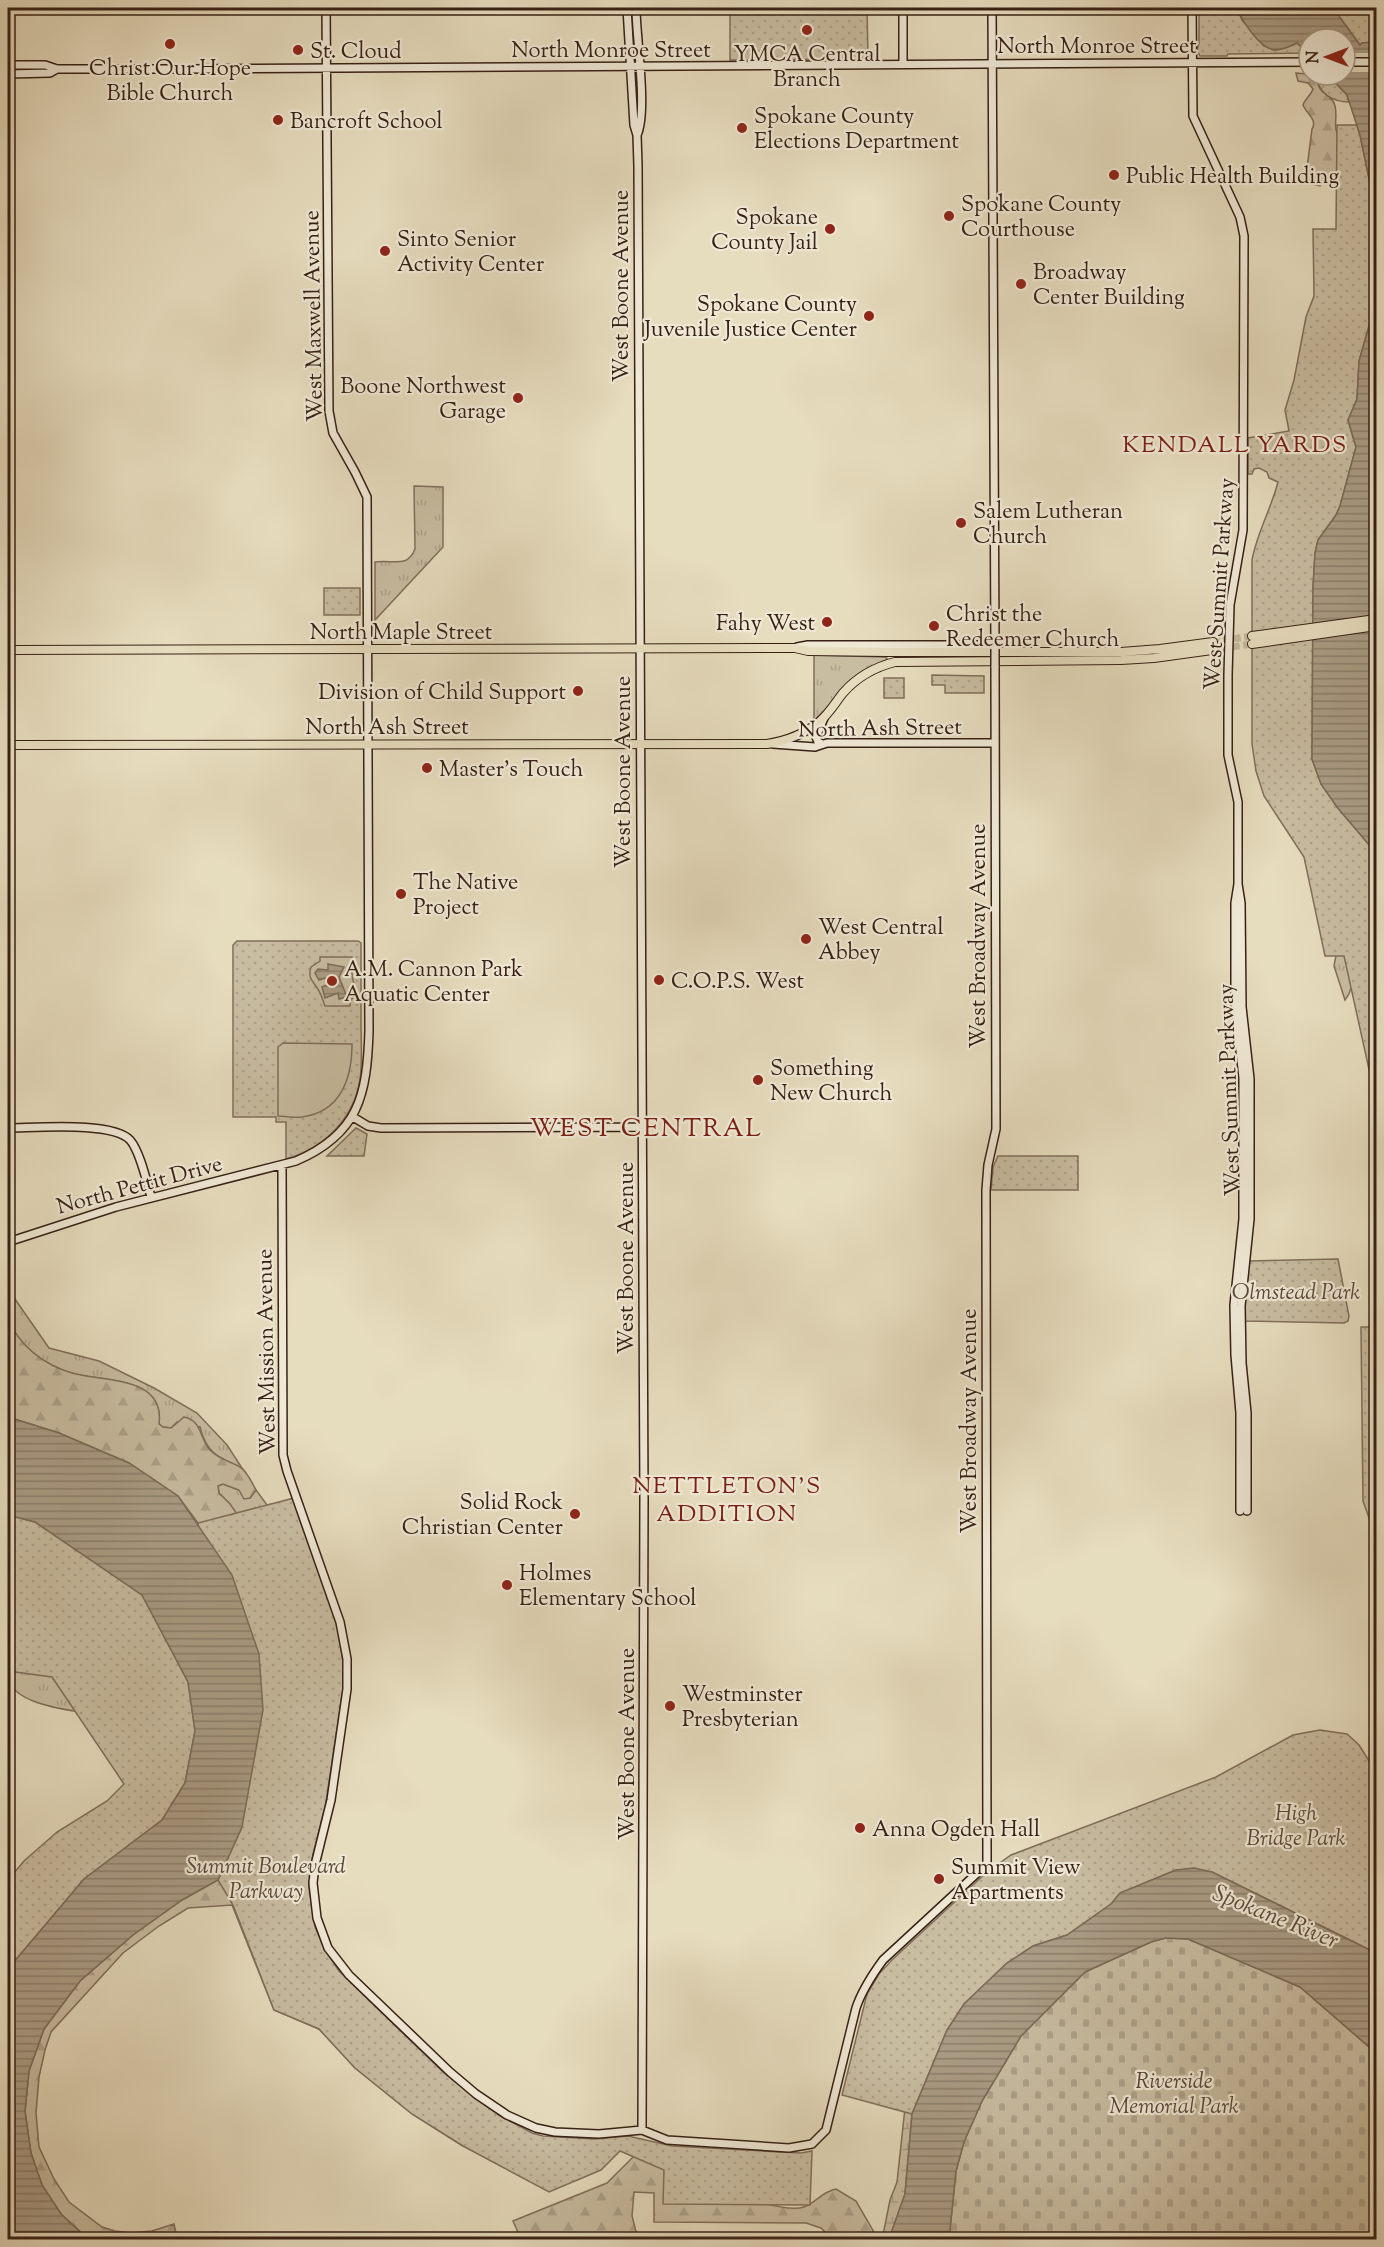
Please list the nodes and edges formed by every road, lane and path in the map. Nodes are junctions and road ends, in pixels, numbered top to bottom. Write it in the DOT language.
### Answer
graph roads {
  1 [pos="326,8"];
  2 [pos="627,8"];
  3 [pos="636,8"];
  4 [pos="903,8"];
  5 [pos="992,8"];
  6 [pos="1192,8"];
  7 [pos="1297,62"];
  8 [pos="1357,62"];
  9 [pos="1377,62"];
  10 [pos="1193,63"];
  11 [pos="903,64"];
  12 [pos="992,64"];
  13 [pos="8,65"];
  14 [pos="630,67"];
  15 [pos="639,67"];
  16 [pos="57,69"];
  17 [pos="326,69"];
  18 [pos="8,74"];
  19 [pos="637,135"];
  20 [pos="1377,619"];
  21 [pos="1377,626"];
  22 [pos="995,647"];
  23 [pos="639,648"];
  24 [pos="795,648"];
  25 [pos="8,650"];
  26 [pos="367,650"];
  27 [pos="825,716"];
  28 [pos="809,729"];
  29 [pos="995,743"];
  30 [pos="367,744"];
  31 [pos="640,744"];
  32 [pos="767,744"];
  33 [pos="822,744"];
  34 [pos="8,745"];
  35 [pos="353,1117"];
  36 [pos="642,1127"];
  37 [pos="8,1128"];
  38 [pos="282,1166"];
  39 [pos="151,1197"];
  40 [pos="8,1242"];
  41 [pos="1243,1511"];
  42 [pos="642,2130"];
  1 -- 17 [label="street, West Maxwell Avenue"];
  2 -- 14 [label="street, West Boone Avenue"];
  3 -- 15 [label="street, West Boone Avenue"];
  4 -- 11 [label="street"];
  5 -- 12 [label="street, West Broadway Avenue"];
  6 -- 10 [label="street, West Summit Parkway"];
  7 -- 10 [label="street, North Monroe Street"];
  8 -- 9 [label="street"];
  10 -- 12 [label="street, North Monroe Street"];
  10 -- 41 [label="street, West Summit Parkway"];
  11 -- 12 [label="street, North Monroe Street"];
  11 -- 15 [label="street, North Monroe Street"];
  12 -- 22 [label="street, West Broadway Avenue"];
  13 -- 16 [label="street, North Monroe Street"];
  14 -- 15 [label="street, North Monroe Street"];
  14 -- 17 [label="street, North Monroe Street"];
  14 -- 19 [label="street, West Boone Avenue"];
  15 -- 19 [label="street, West Boone Avenue"];
  16 -- 17 [label="street, North Monroe Street"];
  16 -- 18 [label="street, North Monroe Street"];
  17 -- 26 [label="street, West Maxwell Avenue"];
  19 -- 23 [label="street, West Boone Avenue"];
  20 -- 21 [label="main road"];
  22 -- 24 [label="street, North Maple Street"];
  22 -- 29 [label="street, West Broadway Avenue, bridge"];
  23 -- 24 [label="main road, North Maple Street"];
  23 -- 26 [label="main road, North Maple Street"];
  23 -- 31 [label="street, West Boone Avenue"];
  24 -- 27 [label="main road, North Maple Street"];
  25 -- 26 [label="main road, North Maple Street"];
  26 -- 30 [label="street, West Maxwell Avenue"];
  27 -- 28 [label="main road, North Maple Street"];
  27 -- 33 [label="street"];
  28 -- 32 [label="main road, North Ash Street"];
  29 -- 33 [label="street, North Ash Street"];
  29 -- 42 [label="street, West Broadway Avenue"];
  30 -- 31 [label="main road, North Ash Street"];
  30 -- 34 [label="main road, North Ash Street"];
  30 -- 35 [label="street, West Maxwell Avenue"];
  31 -- 32 [label="main road, North Ash Street"];
  31 -- 36 [label="street, West Boone Avenue"];
  32 -- 33 [label="street, North Ash Street"];
  35 -- 36 [label="street"];
  35 -- 38 [label="street, North Pettit Drive"];
  36 -- 42 [label="street, West Boone Avenue"];
  37 -- 39 [label="street"];
  38 -- 39 [label="street, North Pettit Drive"];
  38 -- 42 [label="street, West Mission Avenue"];
  39 -- 40 [label="street, North Pettit Drive"];
}
